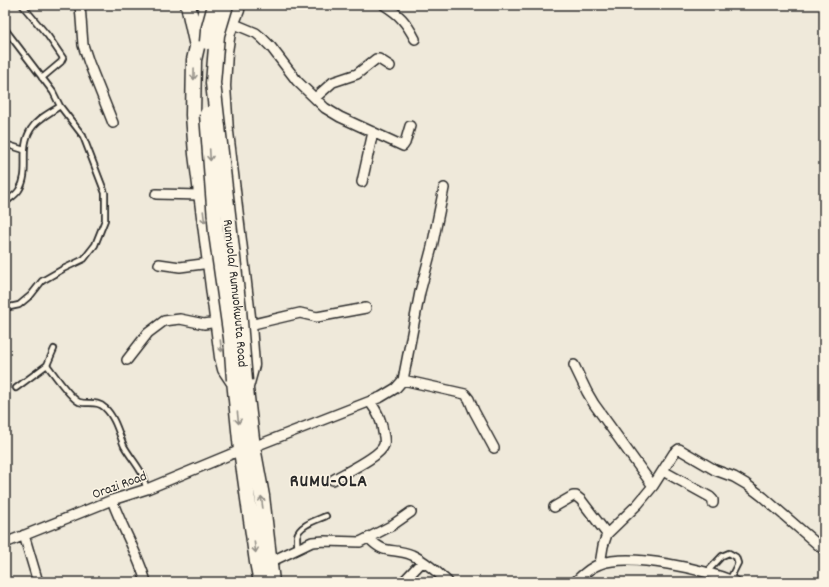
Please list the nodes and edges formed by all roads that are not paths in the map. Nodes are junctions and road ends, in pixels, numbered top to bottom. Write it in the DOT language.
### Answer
graph roads {
  1 [pos="22,5"];
  2 [pos="80,5"];
  3 [pos="188,5"];
  4 [pos="384,5"];
  5 [pos="208,6"];
  6 [pos="236,7"];
  7 [pos="232,23"];
  8 [pos="5,29"];
  9 [pos="415,39"];
  10 [pos="197,46"];
  11 [pos="390,66"];
  12 [pos="42,78"];
  13 [pos="315,98"];
  14 [pos="60,106"];
  15 [pos="113,123"];
  16 [pos="410,126"];
  17 [pos="373,132"];
  18 [pos="5,144"];
  19 [pos="24,150"];
  20 [pos="362,182"];
  21 [pos="444,188"];
  22 [pos="156,194"];
  23 [pos="201,195"];
  24 [pos="5,203"];
  25 [pos="210,263"];
  26 [pos="159,264"];
  27 [pos="5,308"];
  28 [pos="366,308"];
  29 [pos="218,322"];
  30 [pos="249,325"];
  31 [pos="54,350"];
  32 [pos="127,360"];
  33 [pos="47,365"];
  34 [pos="574,365"];
  35 [pos="403,380"];
  36 [pos="240,383"];
  37 [pos="16,388"];
  38 [pos="370,402"];
  39 [pos="494,448"];
  40 [pos="247,449"];
  41 [pos="662,471"];
  42 [pos="333,480"];
  43 [pos="653,486"];
  44 [pos="147,489"];
  45 [pos="112,500"];
  46 [pos="713,503"];
  47 [pos="554,507"];
  48 [pos="411,512"];
  49 [pos="326,516"];
  50 [pos="607,534"];
  51 [pos="24,535"];
  52 [pos="369,538"];
  53 [pos="5,543"];
  54 [pos="298,549"];
  55 [pos="824,550"];
  56 [pos="270,562"];
  57 [pos="422,562"];
  58 [pos="600,564"];
  59 [pos="706,573"];
  60 [pos="733,581"];
  61 [pos="38,582"];
  62 [pos="146,582"];
  63 [pos="260,582"];
  64 [pos="272,582"];
  65 [pos="403,582"];
  66 [pos="448,582"];
  67 [pos="575,582"];
  1 -- 12 [label="lane"];
  2 -- 15 [label="street"];
  3 -- 10 [label="main road"];
  4 -- 9 [label="street"];
  5 -- 6 [label="main road"];
  5 -- 10 [label="main road"];
  5 -- 36 [label="main road, Rumuola/ Rumuokwuta Road, one-way, bridge"];
  6 -- 7 [label="main road"];
  6 -- 36 [label="main road, Rumuola/ Rumuokwuta Road, bridge"];
  7 -- 13 [label="street"];
  7 -- 30 [label="main road"];
  8 -- 12 [label="lane"];
  10 -- 23 [label="main road, one-way"];
  11 -- 13 [label="street"];
  12 -- 14 [label="lane"];
  13 -- 17 [label="street"];
  14 -- 19 [label="lane"];
  14 -- 27 [label="lane"];
  16 -- 17 [label="street"];
  17 -- 20 [label="street"];
  18 -- 19 [label="lane"];
  19 -- 24 [label="lane"];
  21 -- 35 [label="street"];
  22 -- 23 [label="street"];
  23 -- 25 [label="main road, one-way"];
  25 -- 26 [label="street"];
  25 -- 29 [label="main road"];
  28 -- 30 [label="street"];
  29 -- 32 [label="street"];
  29 -- 36 [label="main road, one-way"];
  30 -- 36 [label="main road"];
  31 -- 33 [label="lane"];
  33 -- 37 [label="lane"];
  33 -- 44 [label="lane"];
  34 -- 43 [label="street"];
  35 -- 38 [label="street, Orazi Road"];
  35 -- 39 [label="street"];
  36 -- 40 [label="main road, Rumuola/ Rumuokwuta Road"];
  38 -- 40 [label="street, Orazi Road"];
  38 -- 42 [label="street"];
  40 -- 44 [label="street, Orazi Road"];
  56 -- 40 [label="main road, Rumuola/ Rumuokwuta Road, one-way"];
  40 -- 63 [label="main road, Rumuola/ Rumuokwuta Road, one-way"];
  41 -- 43 [label="street"];
  41 -- 46 [label="street"];
  41 -- 55 [label="street"];
  43 -- 50 [label="street"];
  44 -- 45 [label="street, Orazi Road"];
  45 -- 51 [label="street, Orazi Road"];
  45 -- 62 [label="street"];
  47 -- 50 [label="street"];
  48 -- 52 [label="street"];
  49 -- 54 [label="lane"];
  50 -- 58 [label="street"];
  51 -- 53 [label="street, Orazi Road"];
  51 -- 61 [label="street"];
  52 -- 54 [label="street"];
  52 -- 57 [label="street"];
  54 -- 56 [label="street"];
  56 -- 64 [label="main road, Rumuola/ Rumuokwuta Road"];
  57 -- 65 [label="street"];
  57 -- 66 [label="street"];
  58 -- 59 [label="street"];
  58 -- 67 [label="street"];
  59 -- 60 [label="street"];
  59 -- 60 [label="lane"];
}
